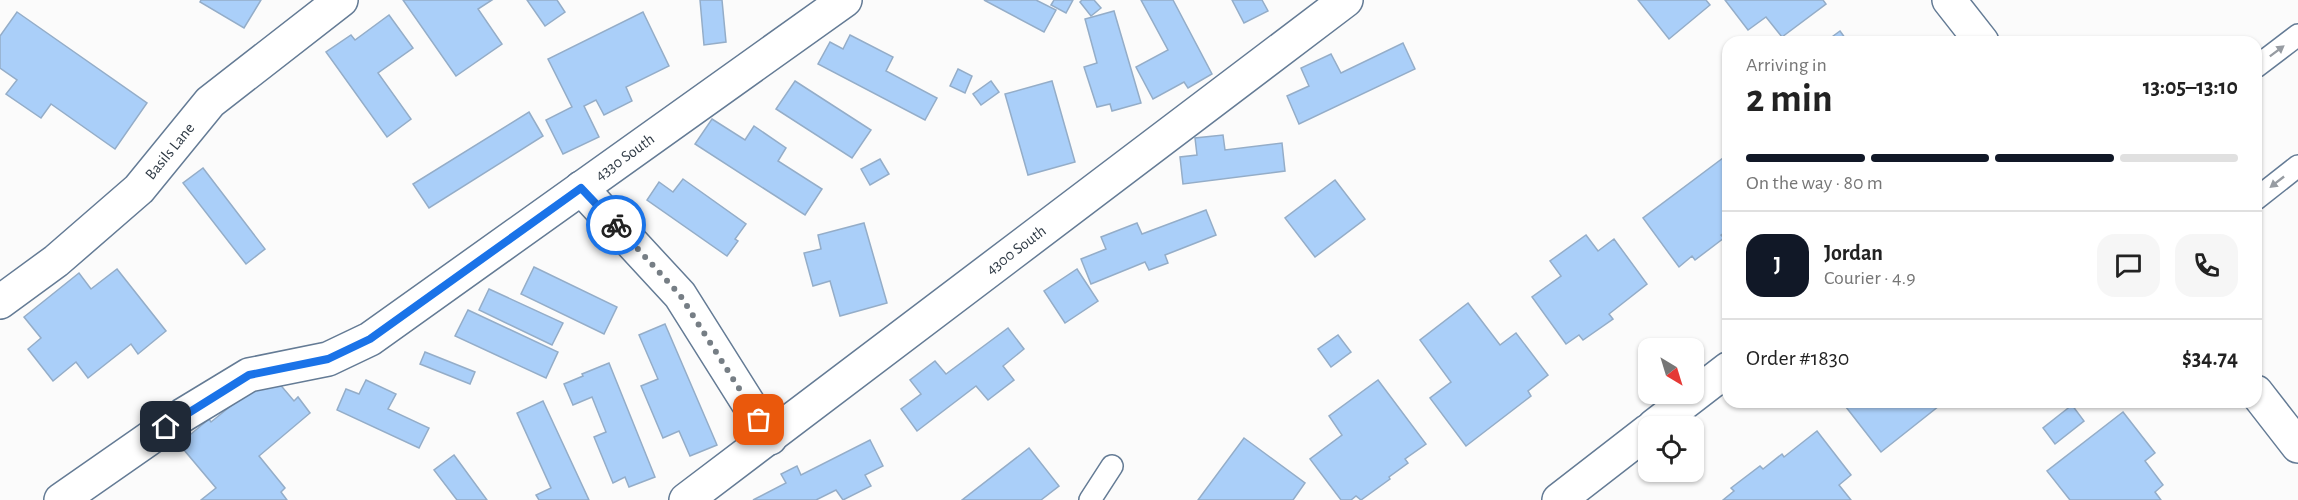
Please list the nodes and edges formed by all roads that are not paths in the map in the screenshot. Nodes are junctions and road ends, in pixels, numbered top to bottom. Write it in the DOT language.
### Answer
graph roads {
  1 [pos="341,0"];
  2 [pos="845,0"];
  3 [pos="1346,0"];
  4 [pos="1949,0"];
  5 [pos="2298,35"];
  6 [pos="1977,36"];
  7 [pos="2262,62"];
  8 [pos="2298,166"];
  9 [pos="581,188"];
  10 [pos="2262,194"];
  11 [pos="0,302"];
  12 [pos="1722,374"];
  13 [pos="2262,400"];
  14 [pos="1667,416"];
  15 [pos="770,438"];
  16 [pos="1638,439"];
  17 [pos="2298,446"];
  18 [pos="1112,466"];
  19 [pos="61,500"];
  20 [pos="686,500"];
  21 [pos="1090,500"];
  22 [pos="1559,500"];
  1 -- 11 [label="street, Basils Lane"];
  2 -- 9 [label="street, 4330 South"];
  3 -- 15 [label="street, 4300 South"];
  4 -- 6 [label="street"];
  7 -- 5 [label="lane, one-way"];
  8 -- 10 [label="lane, one-way"];
  9 -- 15 [label="street"];
  9 -- 19 [label="street, 4330 South"];
  12 -- 14 [label="street"];
  13 -- 17 [label="street"];
  15 -- 20 [label="street, 4300 South"];
  16 -- 22 [label="street"];
  18 -- 21 [label="lane"];
}
